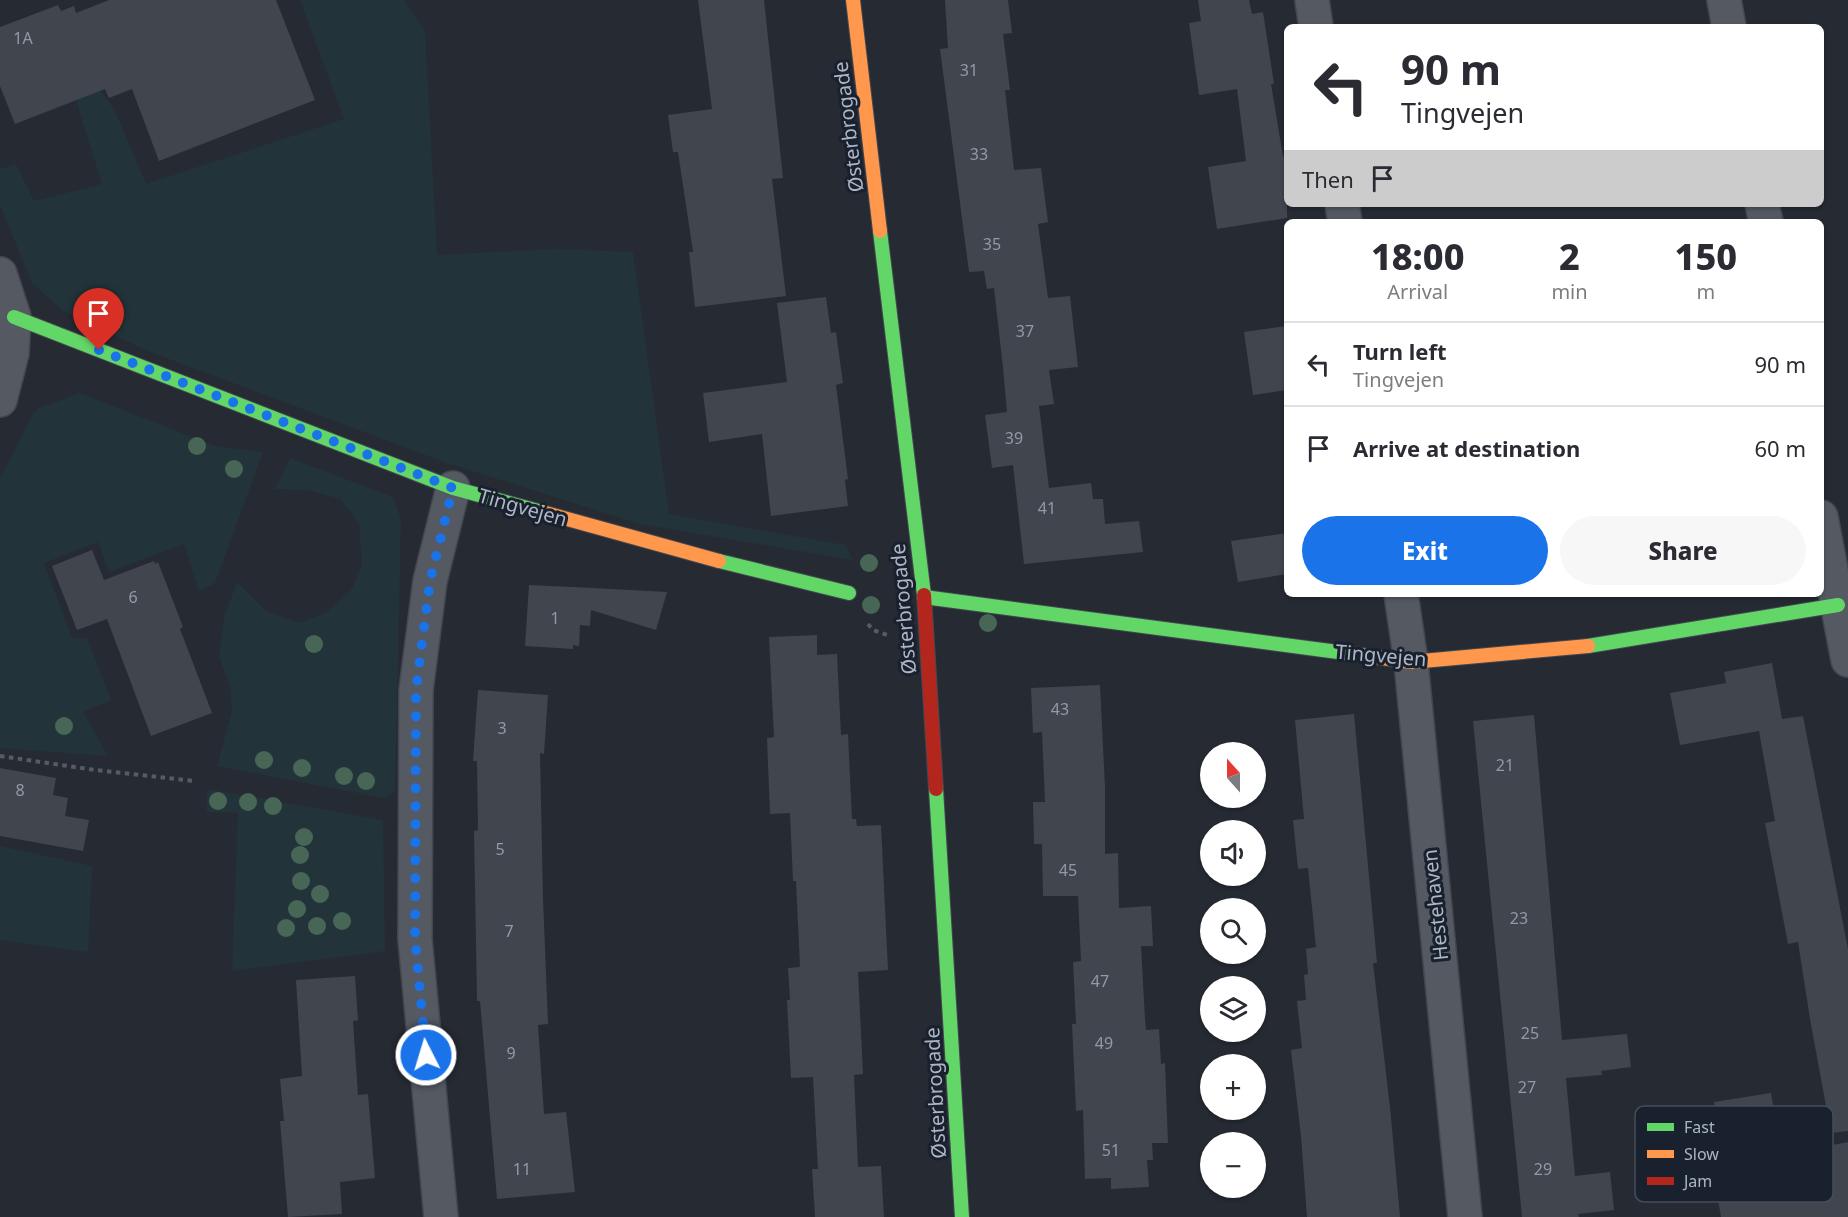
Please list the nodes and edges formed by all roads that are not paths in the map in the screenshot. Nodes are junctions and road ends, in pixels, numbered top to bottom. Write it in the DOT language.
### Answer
graph roads {
  1 [pos="853,0"];
  2 [pos="1312,0"];
  3 [pos="1724,0"];
  4 [pos="1316,24"];
  5 [pos="1728,24"];
  6 [pos="0,274"];
  7 [pos="14,317"];
  8 [pos="0,400"];
  9 [pos="453,488"];
  10 [pos="1824,533"];
  11 [pos="849,593"];
  12 [pos="924,597"];
  13 [pos="1401,597"];
  14 [pos="1838,605"];
  15 [pos="1848,660"];
  16 [pos="1411,662"];
  17 [pos="441,1217"];
  18 [pos="962,1217"];
  19 [pos="1465,1217"];
  1 -- 12 [label="street, Østerbrogade"];
  2 -- 4 [label="street"];
  3 -- 5 [label="street"];
  6 -- 7 [label="street"];
  7 -- 8 [label="street"];
  7 -- 9 [label="street, Tingvejen"];
  9 -- 11 [label="street, Tingvejen"];
  9 -- 17 [label="street"];
  10 -- 14 [label="street"];
  12 -- 16 [label="street, Tingvejen"];
  12 -- 18 [label="street, Østerbrogade"];
  13 -- 16 [label="street, Hestehaven"];
  14 -- 15 [label="street"];
  14 -- 16 [label="street, Tingvejen"];
  16 -- 19 [label="street, Hestehaven"];
}
